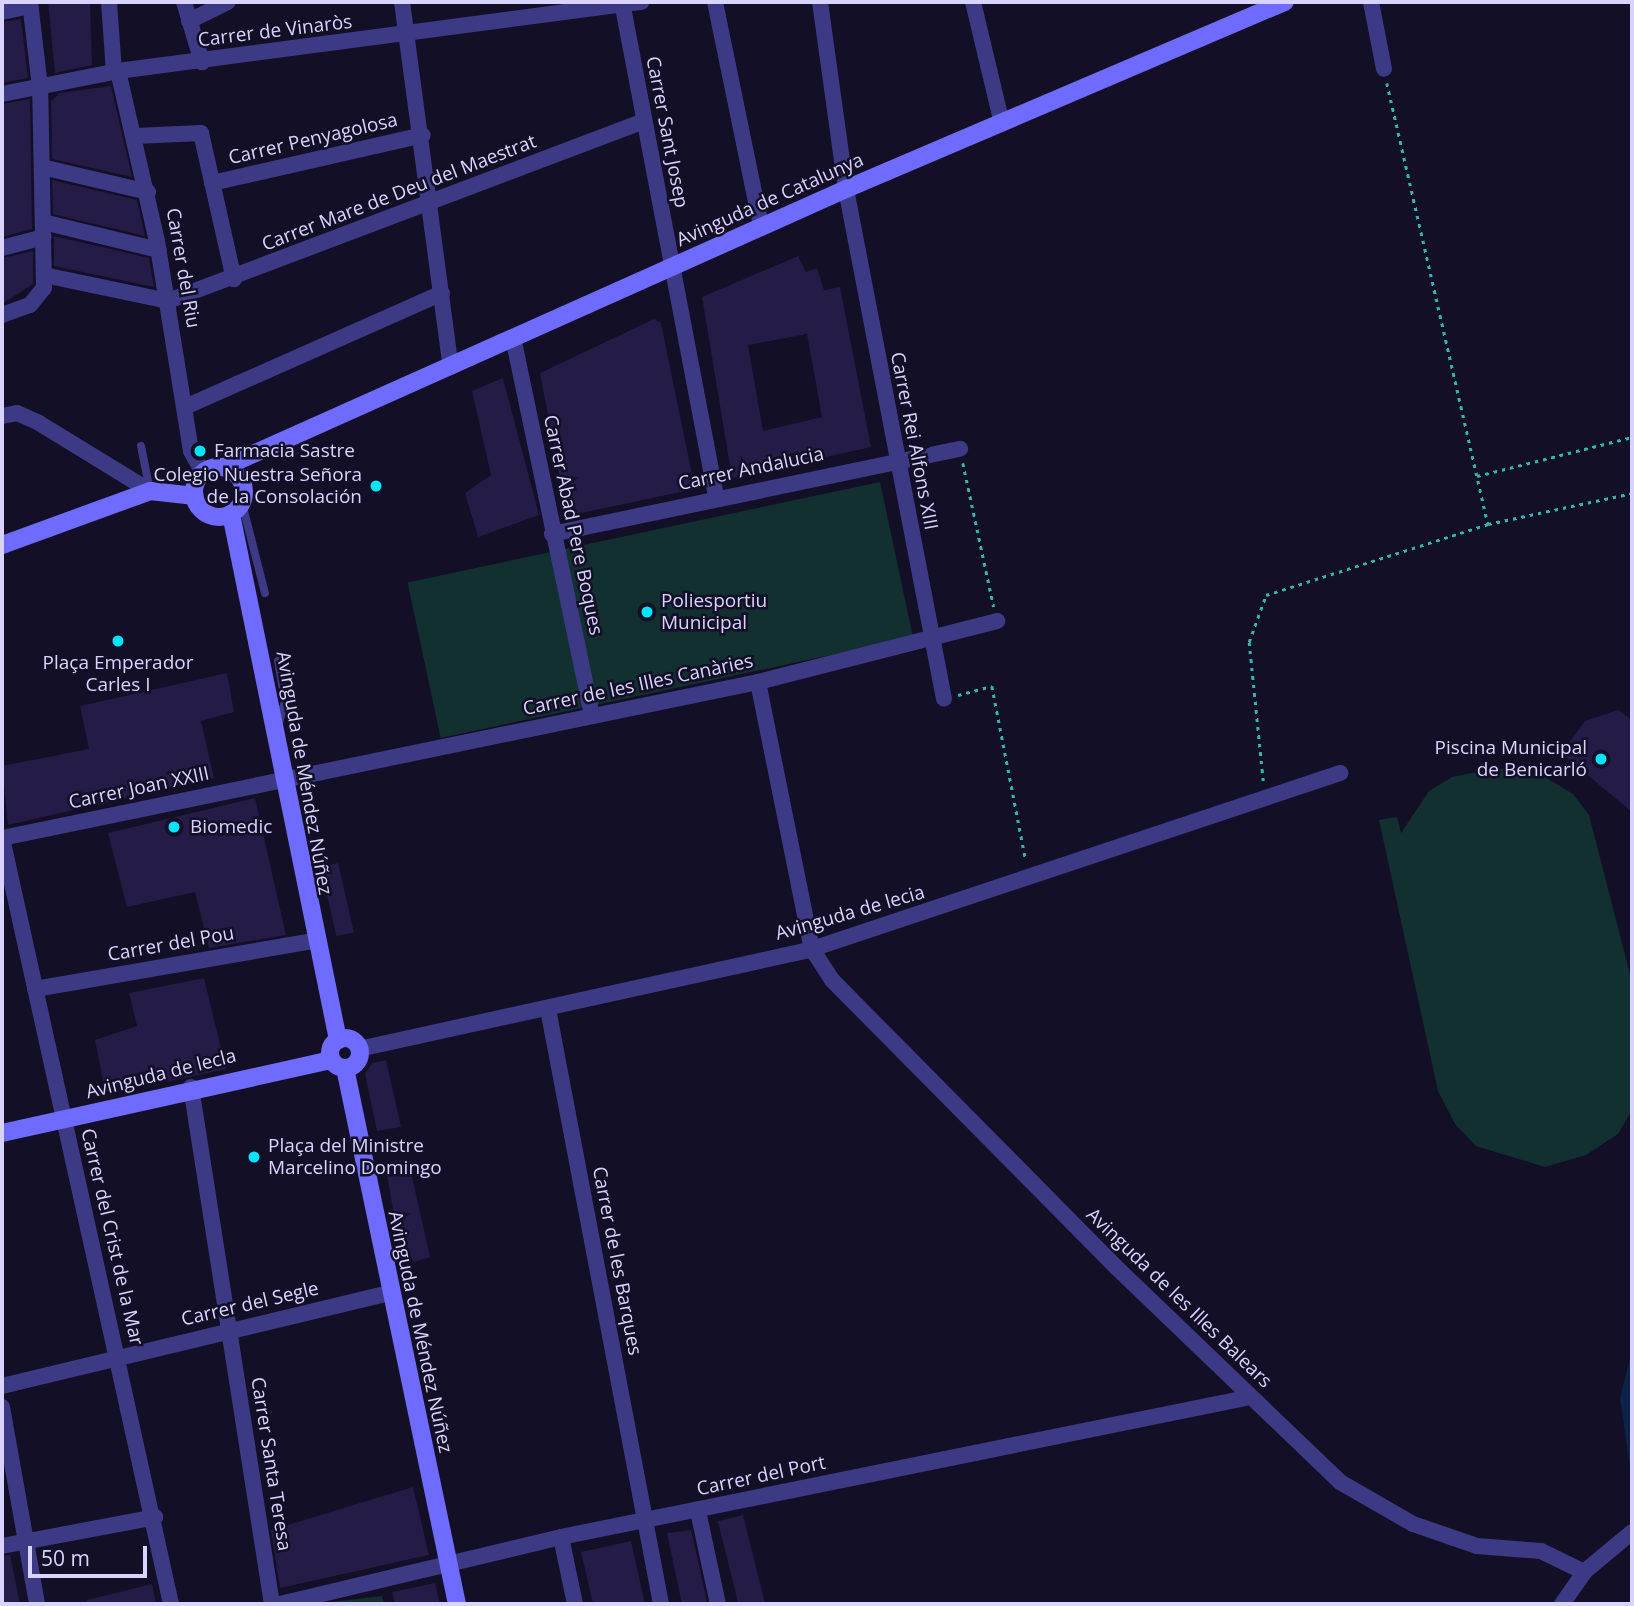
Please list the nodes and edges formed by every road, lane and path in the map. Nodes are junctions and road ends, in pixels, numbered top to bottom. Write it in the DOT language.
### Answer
graph roads {
  1 [pos="109,2"];
  2 [pos="184,2"];
  3 [pos="228,2"];
  4 [pos="402,2"];
  5 [pos="641,2"];
  6 [pos="715,2"];
  7 [pos="820,2"];
  8 [pos="973,2"];
  9 [pos="1285,2"];
  10 [pos="1371,2"];
  11 [pos="622,3"];
  12 [pos="30,4"];
  13 [pos="2,12"];
  14 [pos="189,21"];
  15 [pos="410,34"];
  16 [pos="202,62"];
  17 [pos="1384,69"];
  18 [pos="116,71"];
  19 [pos="40,87"];
  20 [pos="2,94"];
  21 [pos="644,121"];
  22 [pos="1002,124"];
  23 [pos="135,135"];
  24 [pos="424,135"];
  25 [pos="42,167"];
  26 [pos="212,183"];
  27 [pos="846,189"];
  28 [pos="148,192"];
  29 [pos="432,203"];
  30 [pos="761,227"];
  31 [pos="43,230"];
  32 [pos="2,248"];
  33 [pos="159,250"];
  34 [pos="671,267"];
  35 [pos="44,275"];
  36 [pos="234,279"];
  37 [pos="442,293"];
  38 [pos="168,301"];
  39 [pos="2,315"];
  40 [pos="514,341"];
  41 [pos="451,367"];
  42 [pos="185,407"];
  43 [pos="2,416"];
  44 [pos="1632,437"];
  45 [pos="141,446"];
  46 [pos="277,448"];
  47 [pos="960,449"];
  48 [pos="895,461"];
  49 [pos="224,467"];
  50 [pos="203,473"];
  51 [pos="1476,476"];
  52 [pos="152,485"];
  53 [pos="1632,493"];
  54 [pos="195,496"];
  55 [pos="716,496"];
  56 [pos="239,503"];
  57 [pos="1488,524"];
  58 [pos="552,534"];
  59 [pos="2,545"];
  60 [pos="265,593"];
  61 [pos="997,621"];
  62 [pos="932,638"];
  63 [pos="278,662"];
  64 [pos="758,682"];
  65 [pos="944,699"];
  66 [pos="592,716"];
  67 [pos="276,733"];
  68 [pos="1340,773"];
  69 [pos="285,779"];
  70 [pos="1265,800"];
  71 [pos="2,838"];
  72 [pos="1030,881"];
  73 [pos="314,941"];
  74 [pos="812,949"];
  75 [pos="35,989"];
  76 [pos="548,1009"];
  77 [pos="338,1040"];
  78 [pos="359,1049"];
  79 [pos="338,1064"];
  80 [pos="191,1087"];
  81 [pos="64,1121"];
  82 [pos="2,1133"];
  83 [pos="390,1293"];
  84 [pos="228,1330"];
  85 [pos="119,1356"];
  86 [pos="2,1386"];
  87 [pos="1251,1396"];
  88 [pos="2,1407"];
  89 [pos="698,1511"];
  90 [pos="155,1517"];
  91 [pos="645,1522"];
  92 [pos="1632,1532"];
  93 [pos="561,1537"];
  94 [pos="26,1541"];
  95 [pos="2,1546"];
  96 [pos="448,1565"];
  97 [pos="1584,1572"];
  98 [pos="37,1604"];
  99 [pos="171,1604"];
  100 [pos="272,1604"];
  101 [pos="280,1604"];
  102 [pos="457,1604"];
  103 [pos="575,1604"];
  104 [pos="661,1604"];
  105 [pos="718,1604"];
  106 [pos="1562,1604"];
  1 -- 18 [label="street, Carrer del Riu"];
  2 -- 14 [label="street"];
  3 -- 14 [label="street"];
  4 -- 15 [label="street"];
  5 -- 11 [label="street, Carrer de Vinaròs"];
  6 -- 30 [label="street"];
  7 -- 27 [label="street, Carrer Rei Alfons XIII"];
  8 -- 22 [label="street"];
  9 -- 22 [label="street, Avinguda de Catalunya"];
  10 -- 17 [label="street"];
  11 -- 15 [label="street, Carrer de Vinaròs"];
  11 -- 21 [label="street, Carrer Sant Josep"];
  12 -- 13 [label="street"];
  12 -- 19 [label="street"];
  14 -- 16 [label="street"];
  15 -- 16 [label="street, Carrer de Vinaròs"];
  15 -- 24 [label="street"];
  16 -- 18 [label="street, Carrer de Vinaròs"];
  17 -- 51 [label="path"];
  18 -- 19 [label="street, Carrer de Vinaròs"];
  18 -- 23 [label="street, Carrer del Riu"];
  19 -- 20 [label="street, Carrer de Vinaròs"];
  19 -- 25 [label="street"];
  21 -- 29 [label="street, Carrer Mare de Deu del Maestrat"];
  21 -- 34 [label="street, Carrer Sant Josep"];
  22 -- 27 [label="street, Avinguda de Catalunya"];
  23 -- 26 [label="street"];
  23 -- 28 [label="street, Carrer del Riu"];
  24 -- 26 [label="street, Carrer Penyagolosa"];
  24 -- 29 [label="street"];
  25 -- 28 [label="street"];
  25 -- 31 [label="street"];
  26 -- 36 [label="street"];
  27 -- 30 [label="street, Avinguda de Catalunya"];
  27 -- 48 [label="street, Carrer Rei Alfons XIII"];
  28 -- 33 [label="street, Carrer del Riu"];
  29 -- 36 [label="street, Carrer Mare de Deu del Maestrat"];
  29 -- 37 [label="street"];
  30 -- 34 [label="street, Avinguda de Catalunya"];
  31 -- 32 [label="street"];
  31 -- 33 [label="street"];
  31 -- 35 [label="street"];
  33 -- 38 [label="street, Carrer del Riu"];
  34 -- 40 [label="street, Avinguda de Catalunya"];
  34 -- 55 [label="street, Carrer Sant Josep"];
  35 -- 38 [label="street"];
  35 -- 39 [label="street"];
  36 -- 38 [label="street, Carrer Mare de Deu del Maestrat"];
  37 -- 41 [label="street"];
  37 -- 42 [label="street"];
  38 -- 42 [label="street, Carrer del Riu"];
  40 -- 41 [label="street, Avinguda de Catalunya"];
  40 -- 58 [label="street, Carrer Abad Pere Boques"];
  41 -- 46 [label="street, Avinguda de Catalunya"];
  42 -- 50 [label="street, Carrer del Riu"];
  43 -- 52 [label="street"];
  44 -- 51 [label="path"];
  45 -- 52 [label="lane"];
  46 -- 49 [label="street, Avinguda de Catalunya"];
  46 -- 56 [label="street, Avinguda de Catalunya"];
  47 -- 48 [label="street, Carrer Andalucia"];
  47 -- 61 [label="path"];
  48 -- 55 [label="street, Carrer Andalucia"];
  48 -- 62 [label="street, Carrer Rei Alfons XIII"];
  49 -- 50 [label="street"];
  49 -- 56 [label="street"];
  50 -- 54 [label="street"];
  51 -- 57 [label="path"];
  52 -- 54 [label="street"];
  52 -- 59 [label="street"];
  53 -- 57 [label="path"];
  54 -- 56 [label="street"];
  55 -- 58 [label="street, Carrer Andalucia"];
  56 -- 60 [label="lane"];
  56 -- 67 [label="street, Avinguda de Méndez Núñez"];
  57 -- 70 [label="path"];
  58 -- 66 [label="street, Carrer Abad Pere Boques"];
  61 -- 62 [label="street, Carrer de les Illes Canàries"];
  62 -- 64 [label="street, Carrer de les Illes Canàries"];
  62 -- 65 [label="street, Carrer Rei Alfons XIII"];
  63 -- 67 [label="lane"];
  64 -- 66 [label="street, Carrer de les Illes Canàries"];
  64 -- 74 [label="street"];
  65 -- 72 [label="path"];
  66 -- 69 [label="street, Carrer de les Illes Canàries"];
  67 -- 69 [label="street, Avinguda de Méndez Núñez"];
  68 -- 70 [label="street, Avinguda de lecia"];
  69 -- 71 [label="street, Carrer Joan XXIII"];
  69 -- 73 [label="street, Avinguda de Méndez Núñez"];
  70 -- 72 [label="street, Avinguda de lecia"];
  71 -- 75 [label="street, Carrer del Crist de la Mar"];
  72 -- 74 [label="street, Avinguda de lecia"];
  73 -- 75 [label="street, Carrer del Pou"];
  73 -- 77 [label="street, Avinguda de Méndez Núñez"];
  74 -- 76 [label="street, Avinguda de lecia"];
  74 -- 87 [label="street, Avinguda de les Illes Balears"];
  75 -- 81 [label="street, Carrer del Crist de la Mar"];
  76 -- 78 [label="street, Avinguda de lecia"];
  76 -- 91 [label="street, Carrer de les Barques"];
  77 -- 78 [label="street"];
  77 -- 79 [label="street"];
  78 -- 79 [label="street"];
  79 -- 80 [label="street, Avinguda de lecla"];
  79 -- 83 [label="street, Avinguda de Méndez Núñez"];
  80 -- 81 [label="street, Avinguda de lecla"];
  80 -- 84 [label="street"];
  81 -- 82 [label="street, Avinguda de lecla"];
  81 -- 85 [label="street, Carrer del Crist de la Mar"];
  83 -- 84 [label="street, Carrer del Segle"];
  83 -- 96 [label="street, Avinguda de Méndez Núñez"];
  84 -- 85 [label="street, Carrer del Segle"];
  84 -- 100 [label="street, Carrer Santa Teresa"];
  85 -- 86 [label="street, Carrer del Segle"];
  85 -- 90 [label="street, Carrer del Crist de la Mar"];
  87 -- 89 [label="street, Carrer del Port"];
  87 -- 97 [label="street, Avinguda de les Illes Balears"];
  88 -- 94 [label="street"];
  89 -- 91 [label="street, Carrer del Port"];
  89 -- 105 [label="street"];
  90 -- 94 [label="street"];
  90 -- 99 [label="street, Carrer del Crist de la Mar"];
  91 -- 93 [label="street, Carrer del Port"];
  91 -- 104 [label="street, Carrer de les Barques"];
  92 -- 97 [label="street"];
  93 -- 96 [label="street, Carrer del Port"];
  93 -- 103 [label="street"];
  94 -- 95 [label="street"];
  94 -- 98 [label="street"];
  96 -- 101 [label="street, Carrer del Port"];
  96 -- 102 [label="street, Avinguda de Méndez Núñez"];
  97 -- 106 [label="street"];
}
